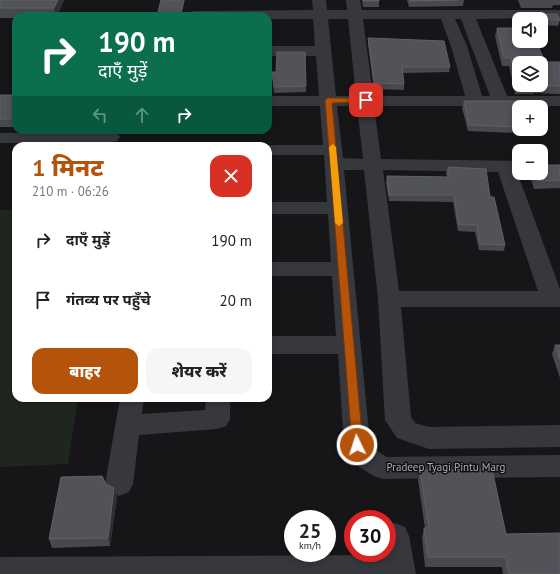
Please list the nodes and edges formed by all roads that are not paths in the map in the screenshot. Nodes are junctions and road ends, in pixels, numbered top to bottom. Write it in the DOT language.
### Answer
graph roads {
  1 [pos="319,7"];
  2 [pos="354,7"];
  3 [pos="195,10"];
  4 [pos="446,14"];
  5 [pos="467,14"];
  6 [pos="560,14"];
  7 [pos="272,51"];
  8 [pos="324,51"];
  9 [pos="328,100"];
  10 [pos="366,100"];
  11 [pos="272,101"];
  12 [pos="475,101"];
  13 [pos="500,101"];
  14 [pos="560,101"];
  15 [pos="111,137"];
  16 [pos="0,138"];
  17 [pos="272,150"];
  18 [pos="334,157"];
  19 [pos="374,164"];
  20 [pos="512,166"];
  21 [pos="517,180"];
  22 [pos="272,208"];
  23 [pos="338,208"];
  24 [pos="272,269"];
  25 [pos="343,269"];
  26 [pos="556,298"];
  27 [pos="389,299"];
  28 [pos="272,345"];
  29 [pos="349,345"];
  30 [pos="131,402"];
  31 [pos="218,402"];
  32 [pos="128,425"];
  33 [pos="560,436"];
  34 [pos="560,466"];
  35 [pos="119,484"];
  36 [pos="396,542"];
  37 [pos="0,571"];
  38 [pos="401,572"];
  39 [pos="87,573"];
  1 -- 2 [label="street"];
  1 -- 3 [label="street"];
  1 -- 8 [label="street, Pradeep Tyagi Pintu Marg"];
  2 -- 4 [label="street"];
  2 -- 10 [label="street"];
  4 -- 5 [label="street"];
  4 -- 12 [label="street"];
  5 -- 6 [label="street"];
  5 -- 13 [label="street"];
  7 -- 8 [label="street"];
  8 -- 9 [label="street, Pradeep Tyagi Pintu Marg"];
  9 -- 10 [label="street"];
  9 -- 11 [label="street"];
  9 -- 18 [label="street, Pradeep Tyagi Pintu Marg"];
  10 -- 12 [label="street"];
  10 -- 19 [label="street"];
  12 -- 13 [label="street"];
  13 -- 14 [label="street"];
  15 -- 16 [label="street"];
  17 -- 18 [label="street"];
  18 -- 19 [label="street"];
  18 -- 23 [label="street, Pradeep Tyagi Pintu Marg"];
  19 -- 20 [label="street"];
  19 -- 27 [label="street"];
  21 -- 26 [label="street"];
  22 -- 23 [label="street"];
  23 -- 25 [label="street, Pradeep Tyagi Pintu Marg"];
  24 -- 25 [label="street"];
  25 -- 29 [label="street, Pradeep Tyagi Pintu Marg"];
  26 -- 27 [label="street"];
  27 -- 33 [label="street"];
  28 -- 29 [label="street"];
  29 -- 34 [label="street, Pradeep Tyagi Pintu Marg"];
  30 -- 32 [label="street"];
  31 -- 32 [label="street"];
  32 -- 35 [label="street"];
  36 -- 38 [label="street"];
  37 -- 39 [label="street"];
  38 -- 39 [label="street"];
}
